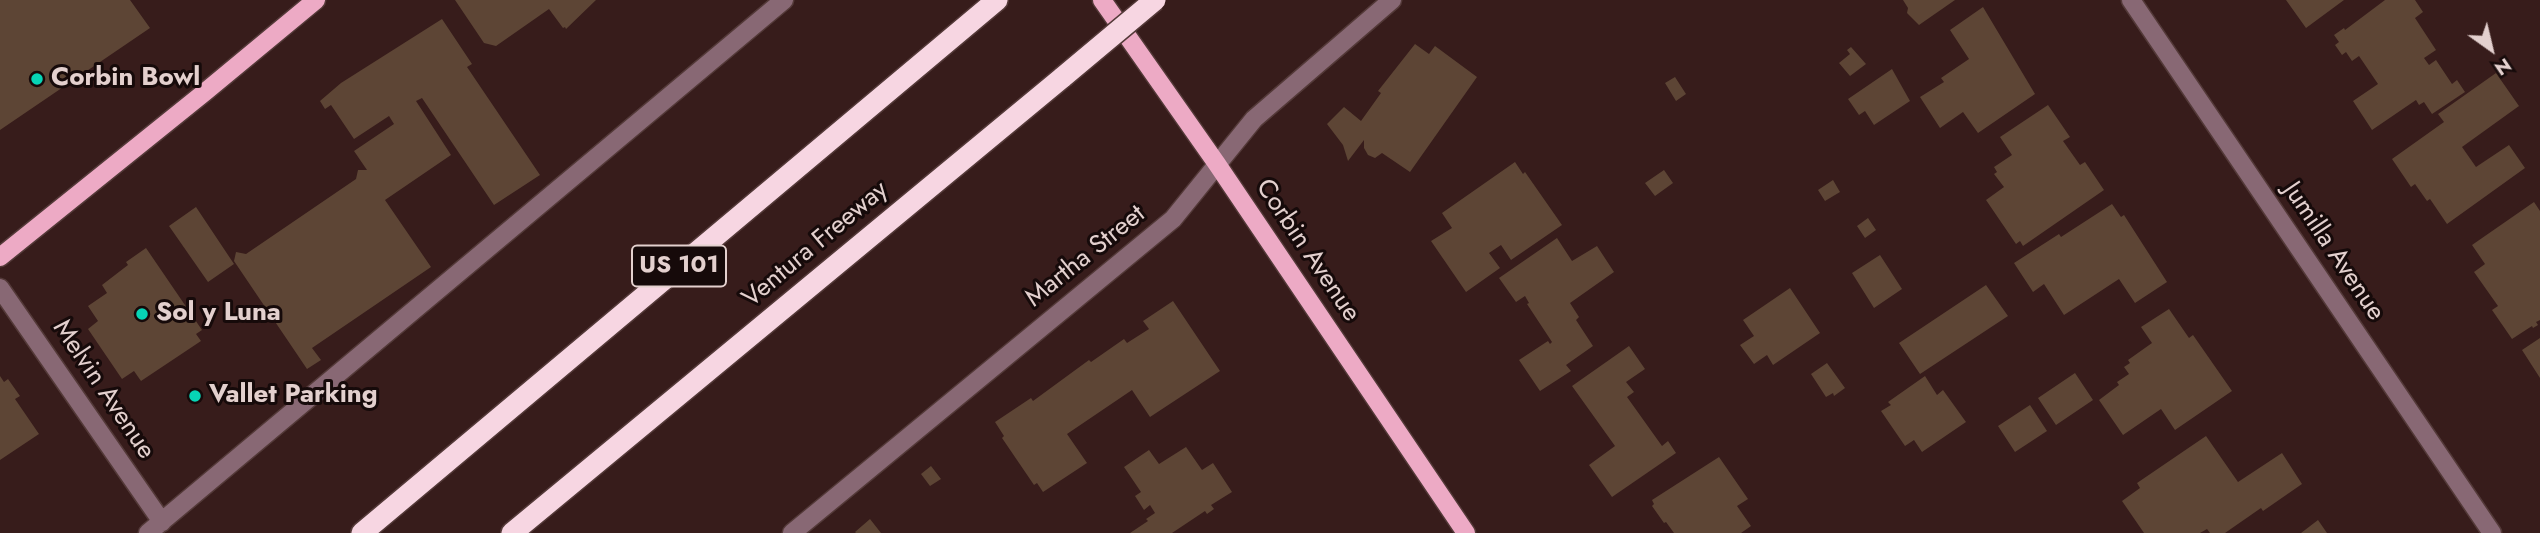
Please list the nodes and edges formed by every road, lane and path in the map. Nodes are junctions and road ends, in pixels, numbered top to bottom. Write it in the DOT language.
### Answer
graph roads {
  1 [pos="316,0"];
  2 [pos="784,0"];
  3 [pos="996,0"];
  4 [pos="1102,0"];
  5 [pos="1155,0"];
  6 [pos="1392,0"];
  7 [pos="2131,0"];
  8 [pos="1217,164"];
  9 [pos="0,257"];
  10 [pos="0,288"];
  11 [pos="155,527"];
  12 [pos="362,533"];
  13 [pos="512,533"];
  14 [pos="792,533"];
  15 [pos="1466,533"];
  16 [pos="2492,533"];
  1 -- 9 [label="main road"];
  2 -- 11 [label="street"];
  3 -- 12 [label="highway, US 101"];
  4 -- 8 [label="main road, Corbin Avenue"];
  5 -- 13 [label="highway, Ventura Freeway, bridge"];
  6 -- 8 [label="street, Martha Street"];
  7 -- 16 [label="street, Jumilla Avenue"];
  8 -- 14 [label="street, Martha Street"];
  8 -- 15 [label="main road, Corbin Avenue"];
  10 -- 11 [label="street, Melvin Avenue"];
}
